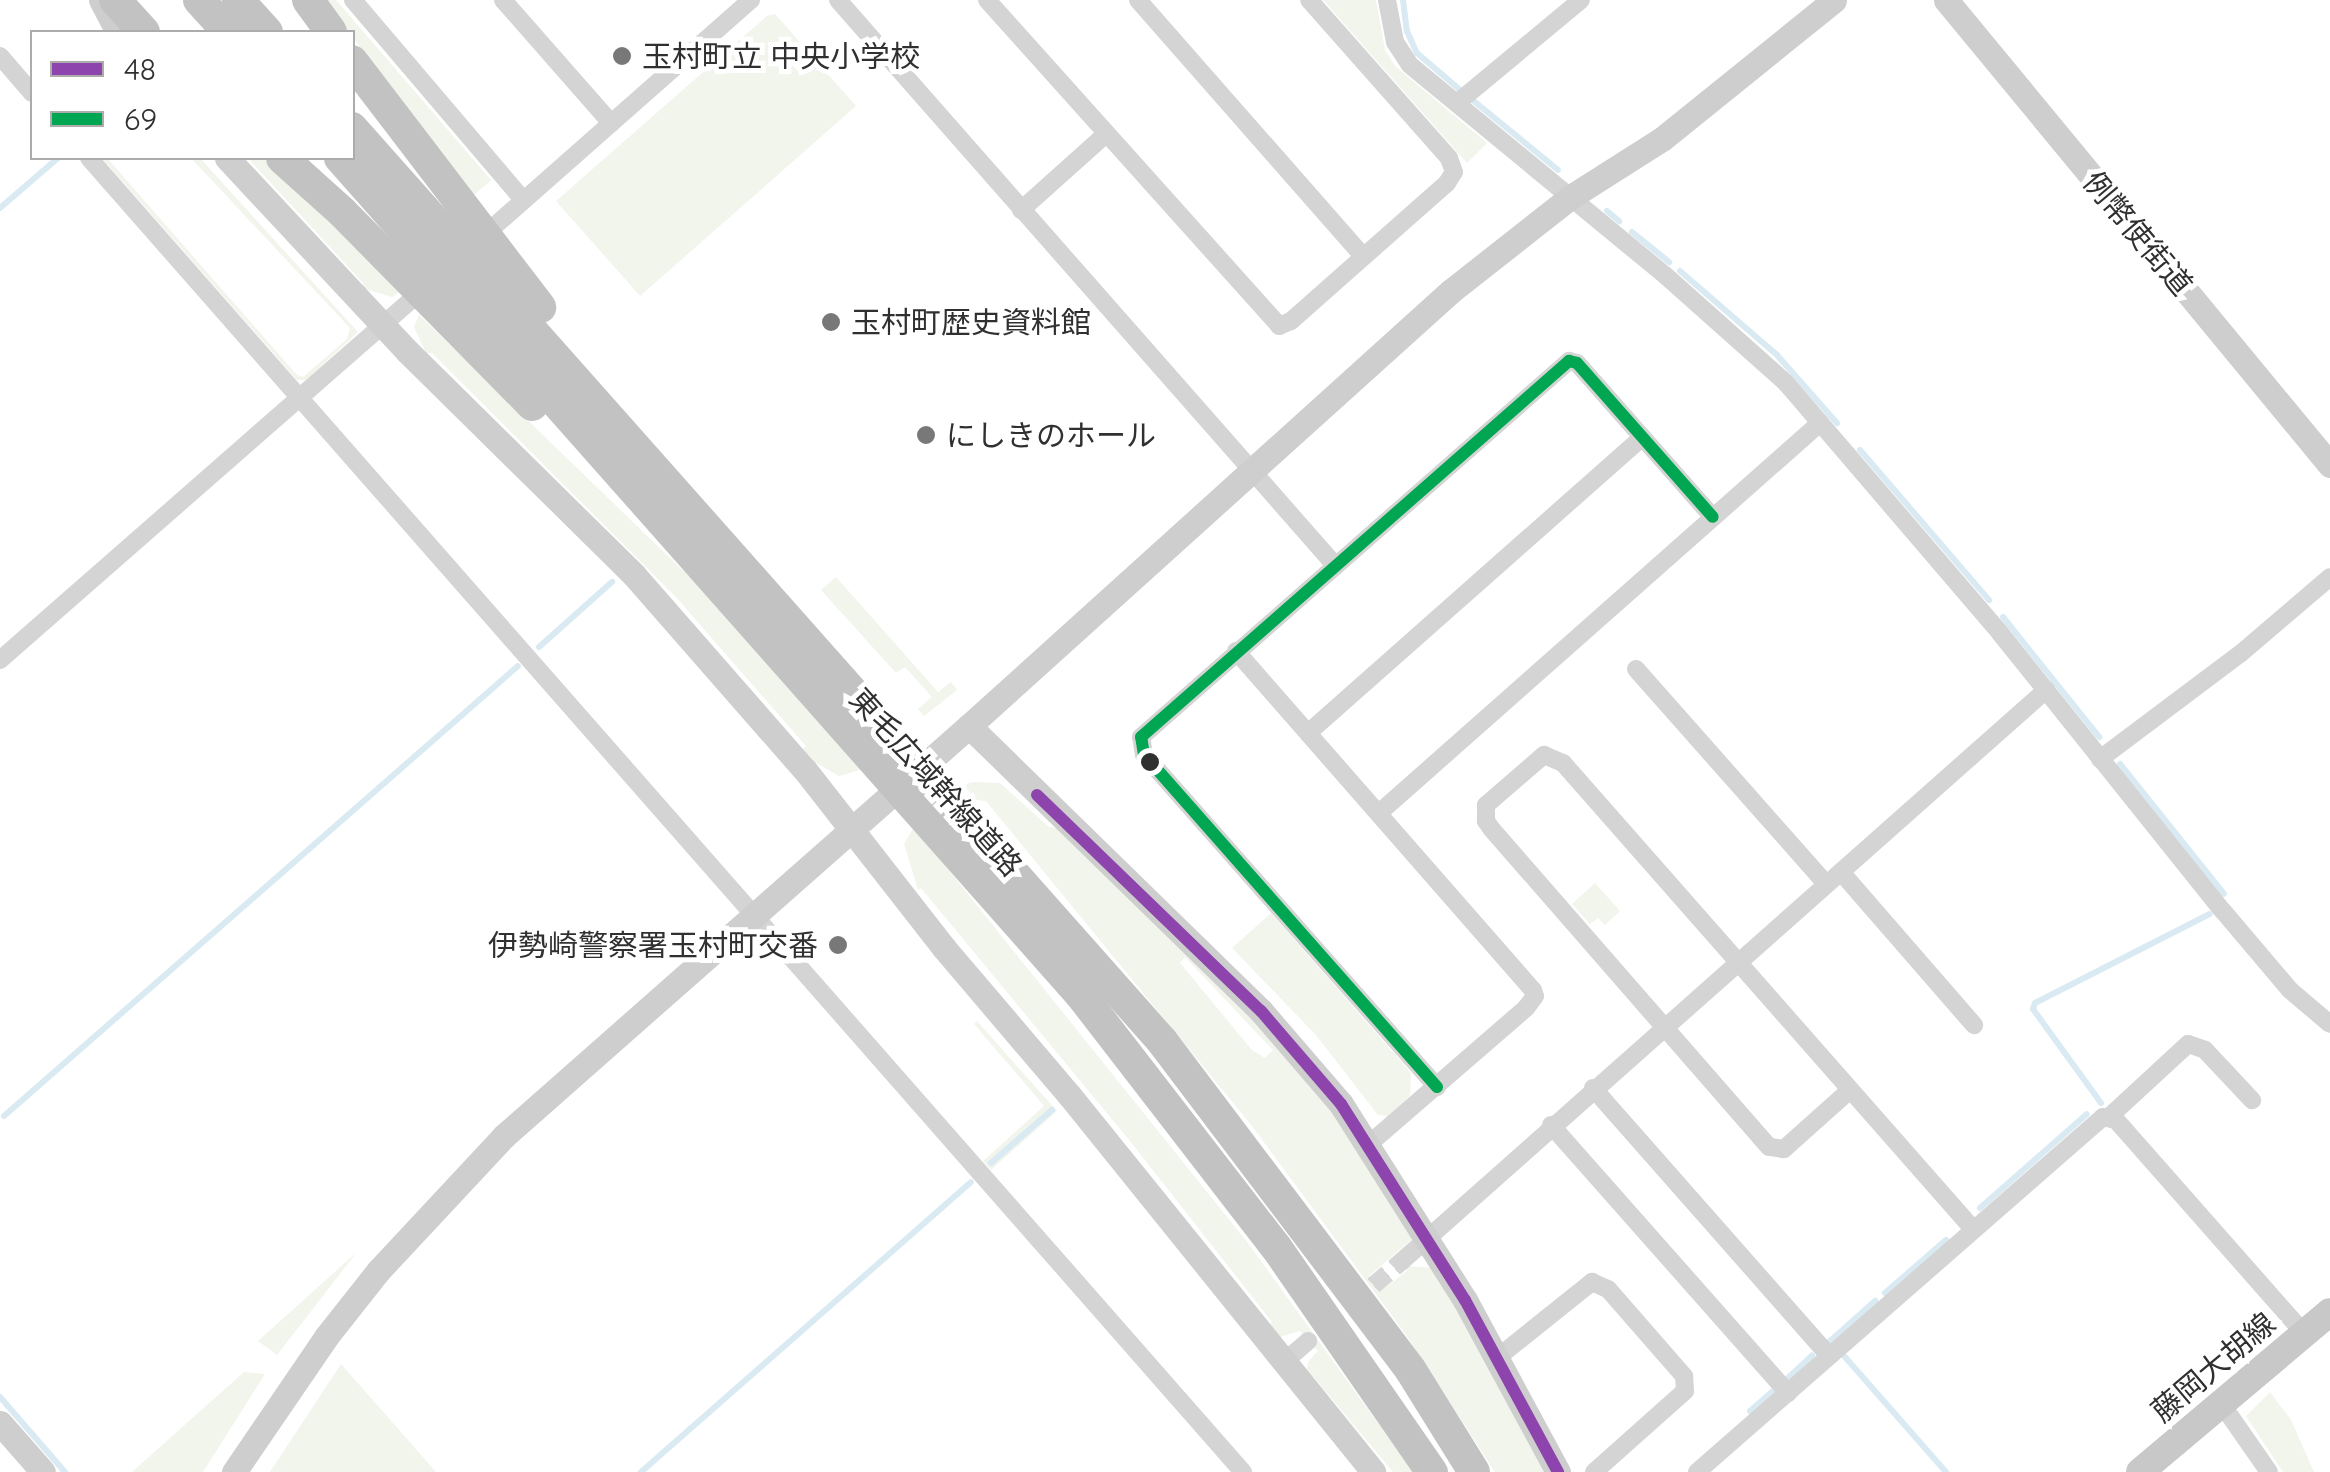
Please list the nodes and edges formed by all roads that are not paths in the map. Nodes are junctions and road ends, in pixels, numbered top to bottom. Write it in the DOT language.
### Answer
graph roads {
  1 [pos="102,0"];
  2 [pos="115,0"];
  3 [pos="199,0"];
  4 [pos="238,0"];
  5 [pos="308,0"];
  6 [pos="353,0"];
  7 [pos="503,0"];
  8 [pos="751,0"];
  9 [pos="838,0"];
  10 [pos="987,0"];
  11 [pos="1138,0"];
  12 [pos="1310,0"];
  13 [pos="1388,0"];
  14 [pos="1581,0"];
  15 [pos="1834,0"];
  16 [pos="1946,0"];
  17 [pos="117,30"];
  18 [pos="142,30"];
  19 [pos="226,30"];
  20 [pos="265,30"];
  21 [pos="330,30"];
  22 [pos="0,56"];
  23 [pos="355,66"];
  24 [pos="30,91"];
  25 [pos="1456,104"];
  26 [pos="611,123"];
  27 [pos="355,132"];
  28 [pos="1106,134"];
  29 [pos="91,160"];
  30 [pos="229,160"];
  31 [pos="284,160"];
  32 [pos="342,160"];
  33 [pos="1569,198"];
  34 [pos="523,200"];
  35 [pos="1021,210"];
  36 [pos="490,230"];
  37 [pos="1362,255"];
  38 [pos="410,300"];
  39 [pos="382,325"];
  40 [pos="299,397"];
  41 [pos="1820,423"];
  42 [pos="1642,436"];
  43 [pos="2330,465"];
  44 [pos="1250,469"];
  45 [pos="668,503"];
  46 [pos="1713,517"];
  47 [pos="1334,564"];
  48 [pos="2330,577"];
  49 [pos="1236,651"];
  50 [pos="0,660"];
  51 [pos="1636,669"];
  52 [pos="2046,690"];
  53 [pos="969,726"];
  54 [pos="1308,733"];
  55 [pos="2100,759"];
  56 [pos="940,808"];
  57 [pos="1380,814"];
  58 [pos="851,830"];
  59 [pos="1834,878"];
  60 [pos="755,914"];
  61 [pos="1737,961"];
  62 [pos="2330,1024"];
  63 [pos="1974,1025"];
  64 [pos="1664,1026"];
  65 [pos="1436,1087"];
  66 [pos="1593,1088"];
  67 [pos="1850,1090"];
  68 [pos="2252,1100"];
  69 [pos="2110,1116"];
  70 [pos="1551,1125"];
  71 [pos="1369,1144"];
  72 [pos="1973,1229"];
  73 [pos="1426,1238"];
  74 [pos="1402,1261"];
  75 [pos="2330,1312"];
  76 [pos="2304,1333"];
  77 [pos="1308,1340"];
  78 [pos="1829,1356"];
  79 [pos="1497,1358"];
  80 [pos="1284,1362"];
  81 [pos="1788,1393"];
  82 [pos="2221,1404"];
  83 [pos="0,1423"];
  84 [pos="43,1472"];
  85 [pos="234,1472"];
  86 [pos="1243,1472"];
  87 [pos="1373,1472"];
  88 [pos="1432,1472"];
  89 [pos="1474,1472"];
  90 [pos="1558,1472"];
  91 [pos="1594,1472"];
  92 [pos="1698,1472"];
  93 [pos="2140,1472"];
  94 [pos="2269,1472"];
  1 -- 17 [label="street"];
  2 -- 18 [label="highway"];
  3 -- 19 [label="highway"];
  4 -- 20 [label="highway"];
  5 -- 21 [label="highway"];
  6 -- 34 [label="street"];
  7 -- 26 [label="street"];
  8 -- 26 [label="street"];
  9 -- 35 [label="street"];
  10 -- 28 [label="street"];
  11 -- 37 [label="street"];
  12 -- 37 [label="street"];
  13 -- 25 [label="street"];
  14 -- 25 [label="street"];
  15 -- 33 [label="street"];
  16 -- 43 [label="street, 例幣使街道"];
  22 -- 24 [label="street"];
  23 -- 45 [label="highway"];
  25 -- 33 [label="street"];
  26 -- 34 [label="street"];
  27 -- 45 [label="highway, 東毛広域幹線道路"];
  28 -- 35 [label="street"];
  28 -- 37 [label="street"];
  29 -- 40 [label="street"];
  30 -- 39 [label="street"];
  31 -- 45 [label="highway"];
  32 -- 45 [label="highway, 東毛広域幹線道路"];
  33 -- 41 [label="street"];
  33 -- 44 [label="street"];
  34 -- 36 [label="street"];
  35 -- 44 [label="street"];
  38 -- 39 [label="street"];
  39 -- 40 [label="street"];
  39 -- 58 [label="street"];
  40 -- 50 [label="street"];
  40 -- 60 [label="street"];
  41 -- 46 [label="street"];
  41 -- 52 [label="street"];
  42 -- 46 [label="street"];
  42 -- 47 [label="street"];
  42 -- 54 [label="street"];
  44 -- 47 [label="street"];
  44 -- 53 [label="street"];
  45 -- 56 [label="highway, 東毛広域幹線道路"];
  46 -- 57 [label="street"];
  47 -- 49 [label="street"];
  48 -- 55 [label="street"];
  49 -- 54 [label="street"];
  49 -- 65 [label="street"];
  51 -- 59 [label="street"];
  52 -- 55 [label="street"];
  52 -- 59 [label="street"];
  53 -- 58 [label="street"];
  53 -- 71 [label="street"];
  54 -- 57 [label="street"];
  55 -- 62 [label="street"];
  56 -- 88 [label="highway, 東毛広域幹線道路"];
  56 -- 89 [label="highway, 東毛広域幹線道路"];
  57 -- 65 [label="street"];
  58 -- 60 [label="street"];
  58 -- 80 [label="street"];
  59 -- 61 [label="street"];
  59 -- 63 [label="street"];
  60 -- 85 [label="street"];
  60 -- 86 [label="street"];
  61 -- 64 [label="street"];
  61 -- 64 [label="street"];
  61 -- 67 [label="street"];
  64 -- 66 [label="street"];
  64 -- 67 [label="street"];
  65 -- 71 [label="street"];
  66 -- 70 [label="street"];
  66 -- 78 [label="street"];
  67 -- 72 [label="street"];
  68 -- 69 [label="street"];
  69 -- 72 [label="street"];
  69 -- 76 [label="street"];
  70 -- 73 [label="street"];
  70 -- 81 [label="street"];
  71 -- 73 [label="street"];
  72 -- 78 [label="street"];
  73 -- 74 [label="street"];
  73 -- 79 [label="street"];
  75 -- 76 [label="main road, 藤岡大胡線"];
  76 -- 82 [label="main road, 藤岡大胡線"];
  77 -- 80 [label="street"];
  78 -- 81 [label="street"];
  79 -- 90 [label="street"];
  79 -- 91 [label="street"];
  80 -- 87 [label="street"];
  81 -- 92 [label="street"];
  82 -- 93 [label="main road, 藤岡大胡線"];
  82 -- 94 [label="street"];
  83 -- 84 [label="street"];
}
